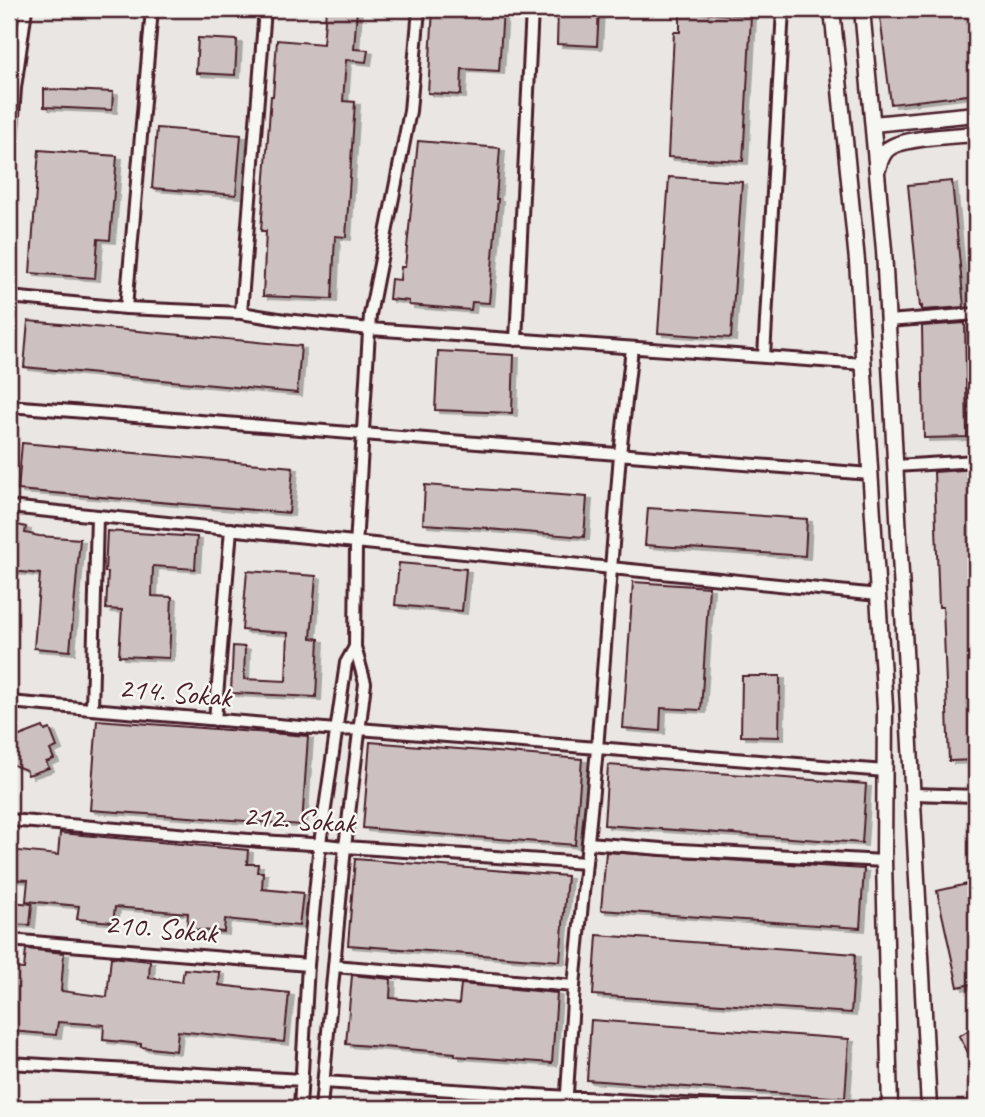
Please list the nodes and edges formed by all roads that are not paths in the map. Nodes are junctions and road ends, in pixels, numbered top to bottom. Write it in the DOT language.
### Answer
graph roads {
  1 [pos="26,9"];
  2 [pos="152,9"];
  3 [pos="265,9"];
  4 [pos="419,9"];
  5 [pos="532,9"];
  6 [pos="783,9"];
  7 [pos="832,9"];
  8 [pos="862,9"];
  9 [pos="976,114"];
  10 [pos="873,124"];
  11 [pos="976,134"];
  12 [pos="9,172"];
  13 [pos="877,173"];
  14 [pos="9,297"];
  15 [pos="126,308"];
  16 [pos="241,313"];
  17 [pos="976,314"];
  18 [pos="888,321"];
  19 [pos="370,329"];
  20 [pos="516,340"];
  21 [pos="632,348"];
  22 [pos="764,357"];
  23 [pos="864,364"];
  24 [pos="9,406"];
  25 [pos="363,435"];
  26 [pos="620,454"];
  27 [pos="976,461"];
  28 [pos="895,466"];
  29 [pos="870,474"];
  30 [pos="9,507"];
  31 [pos="97,516"];
  32 [pos="231,530"];
  33 [pos="356,542"];
  34 [pos="611,568"];
  35 [pos="878,595"];
  36 [pos="355,647"];
  37 [pos="9,702"];
  38 [pos="92,709"];
  39 [pos="215,720"];
  40 [pos="359,729"];
  41 [pos="336,730"];
  42 [pos="597,749"];
  43 [pos="885,771"];
  44 [pos="913,794"];
  45 [pos="976,796"];
  46 [pos="9,820"];
  47 [pos="588,843"];
  48 [pos="320,844"];
  49 [pos="345,847"];
  50 [pos="884,861"];
  51 [pos="586,863"];
  52 [pos="9,940"];
  53 [pos="308,965"];
  54 [pos="334,966"];
  55 [pos="574,986"];
  56 [pos="9,1063"];
  57 [pos="303,1080"];
  58 [pos="323,1082"];
  59 [pos="567,1103"];
  60 [pos="300,1108"];
  61 [pos="321,1108"];
  62 [pos="748,1108"];
  63 [pos="890,1108"];
  64 [pos="929,1108"];
  1 -- 12 [label="street"];
  2 -- 15 [label="street"];
  3 -- 16 [label="street"];
  4 -- 19 [label="street"];
  5 -- 20 [label="street"];
  6 -- 22 [label="street"];
  7 -- 23 [label="main road"];
  8 -- 10 [label="main road"];
  9 -- 10 [label="main road"];
  10 -- 13 [label="main road"];
  11 -- 13 [label="main road"];
  13 -- 18 [label="main road"];
  14 -- 15 [label="street"];
  15 -- 16 [label="street"];
  16 -- 19 [label="street"];
  17 -- 18 [label="street"];
  18 -- 28 [label="main road"];
  19 -- 20 [label="street"];
  19 -- 25 [label="street"];
  20 -- 21 [label="street"];
  21 -- 22 [label="street"];
  21 -- 26 [label="street"];
  22 -- 23 [label="street"];
  23 -- 29 [label="main road"];
  24 -- 25 [label="street"];
  25 -- 26 [label="street"];
  25 -- 33 [label="street"];
  26 -- 29 [label="street"];
  26 -- 34 [label="street"];
  27 -- 28 [label="street"];
  28 -- 44 [label="main road"];
  29 -- 35 [label="main road"];
  30 -- 31 [label="street"];
  31 -- 32 [label="street"];
  31 -- 38 [label="street"];
  32 -- 33 [label="street"];
  32 -- 39 [label="street"];
  33 -- 34 [label="street"];
  33 -- 36 [label="street"];
  34 -- 35 [label="street"];
  34 -- 42 [label="street"];
  35 -- 43 [label="main road"];
  36 -- 40 [label="street"];
  36 -- 41 [label="street"];
  37 -- 38 [label="street, 214. Sokak"];
  38 -- 39 [label="street, 214. Sokak"];
  39 -- 41 [label="street, 214. Sokak"];
  40 -- 41 [label="street, 214. Sokak"];
  40 -- 42 [label="street"];
  40 -- 49 [label="street"];
  41 -- 48 [label="street"];
  42 -- 43 [label="street"];
  42 -- 47 [label="street"];
  43 -- 50 [label="main road"];
  44 -- 45 [label="street"];
  44 -- 64 [label="main road"];
  46 -- 48 [label="street, 212. Sokak"];
  47 -- 50 [label="street"];
  47 -- 51 [label="street"];
  48 -- 49 [label="street, 212. Sokak"];
  48 -- 53 [label="street"];
  49 -- 51 [label="street, 212. Sokak"];
  49 -- 54 [label="street"];
  50 -- 63 [label="main road"];
  51 -- 55 [label="street"];
  52 -- 53 [label="street, 210. Sokak"];
  53 -- 57 [label="street"];
  54 -- 55 [label="street"];
  54 -- 58 [label="street"];
  55 -- 59 [label="street"];
  56 -- 57 [label="street"];
  57 -- 60 [label="street"];
  58 -- 59 [label="street"];
  58 -- 61 [label="street"];
  59 -- 62 [label="street"];
}
